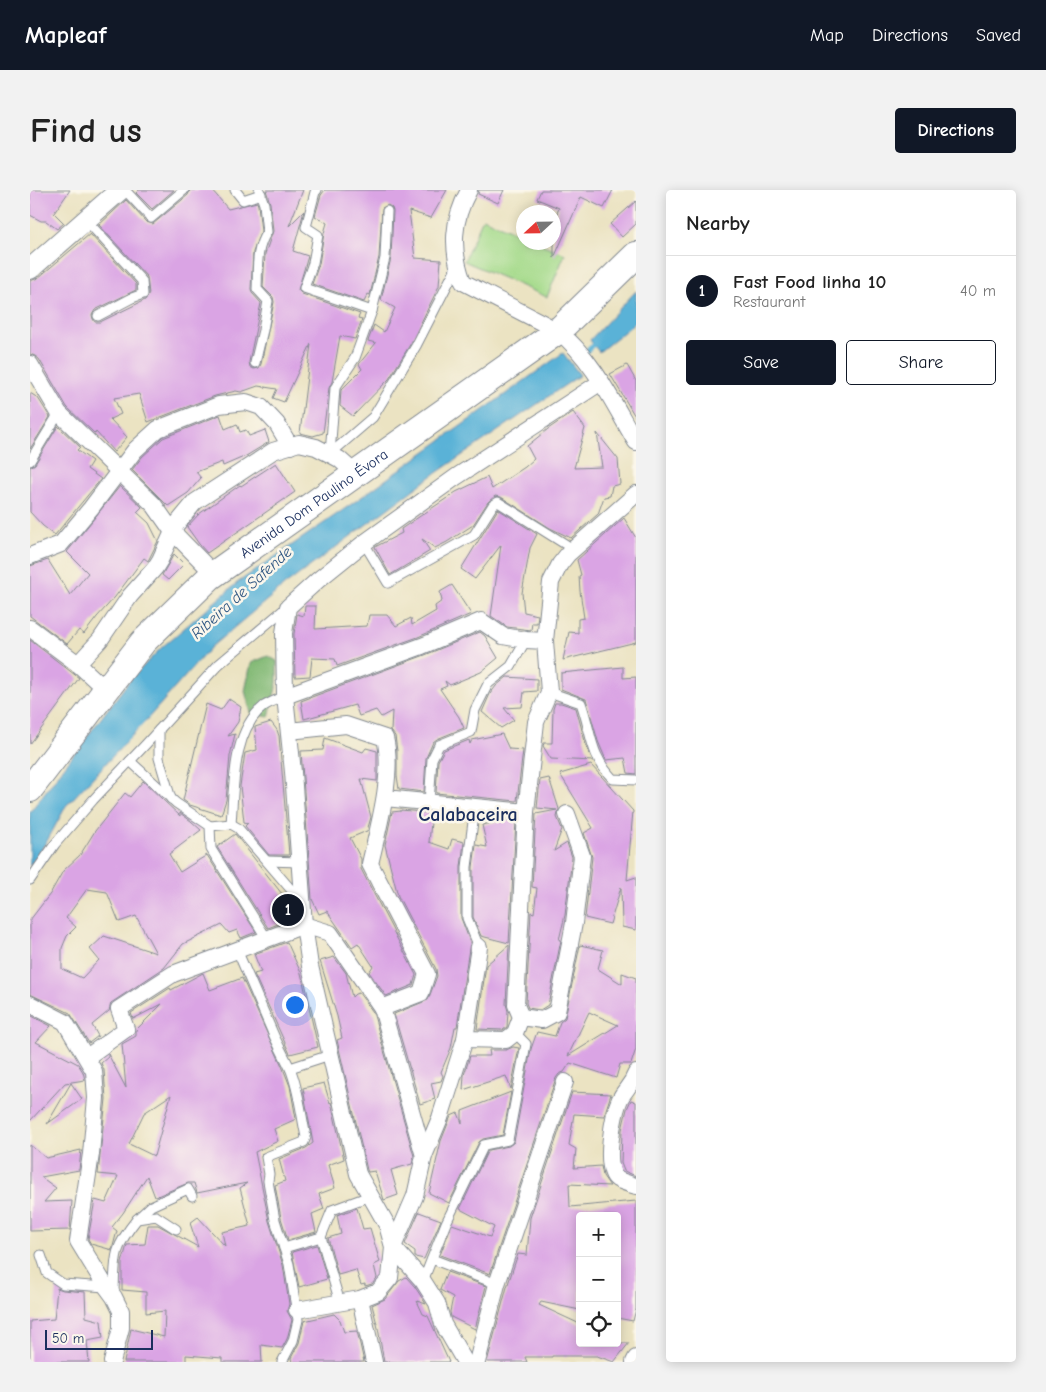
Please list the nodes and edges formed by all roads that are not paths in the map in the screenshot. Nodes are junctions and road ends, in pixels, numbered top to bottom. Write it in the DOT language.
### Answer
graph roads {
  1 [pos="184,190"];
  2 [pos="236,190"];
  3 [pos="317,190"];
  4 [pos="469,190"];
  5 [pos="119,191"];
  6 [pos="260,192"];
  7 [pos="387,211"];
  8 [pos="86,220"];
  9 [pos="636,255"];
  10 [pos="457,266"];
  11 [pos="30,269"];
  12 [pos="372,311"];
  13 [pos="98,316"];
  14 [pos="564,336"];
  15 [pos="255,363"];
  16 [pos="30,364"];
  17 [pos="598,376"];
  18 [pos="59,413"];
  19 [pos="636,442"];
  20 [pos="290,446"];
  21 [pos="330,454"];
  22 [pos="30,461"];
  23 [pos="120,471"];
  24 [pos="356,474"];
  25 [pos="636,494"];
  26 [pos="173,532"];
  27 [pos="364,543"];
  28 [pos="573,549"];
  29 [pos="30,556"];
  30 [pos="214,574"];
  31 [pos="288,607"];
  32 [pos="30,628"];
  33 [pos="526,640"];
  34 [pos="545,641"];
  35 [pos="78,664"];
  36 [pos="106,690"];
  37 [pos="549,692"];
  38 [pos="285,696"];
  39 [pos="159,730"];
  40 [pos="289,731"];
  41 [pos="130,761"];
  42 [pos="636,780"];
  43 [pos="30,790"];
  44 [pos="385,798"];
  45 [pos="172,799"];
  46 [pos="428,803"];
  47 [pos="476,807"];
  48 [pos="526,812"];
  49 [pos="567,814"];
  50 [pos="231,824"];
  51 [pos="210,826"];
  52 [pos="267,861"];
  53 [pos="300,862"];
  54 [pos="30,880"];
  55 [pos="302,903"];
  56 [pos="304,925"];
  57 [pos="267,939"];
  58 [pos="479,947"];
  59 [pos="238,950"];
  60 [pos="30,1004"];
  61 [pos="382,1008"];
  62 [pos="521,1017"];
  63 [pos="515,1033"];
  64 [pos="465,1039"];
  65 [pos="330,1055"];
  66 [pos="87,1057"];
  67 [pos="290,1068"];
  68 [pos="636,1072"];
  69 [pos="565,1082"];
  70 [pos="424,1156"];
  71 [pos="636,1186"];
  72 [pos="192,1196"];
  73 [pos="370,1196"];
  74 [pos="137,1219"];
  75 [pos="176,1229"];
  76 [pos="321,1237"];
  77 [pos="393,1247"];
  78 [pos="284,1248"];
  79 [pos="41,1255"];
  80 [pos="432,1259"];
  81 [pos="423,1281"];
  82 [pos="497,1284"];
  83 [pos="110,1292"];
  84 [pos="360,1299"];
  85 [pos="340,1302"];
  86 [pos="297,1310"];
  87 [pos="636,1358"];
  88 [pos="112,1362"];
  89 [pos="282,1362"];
  90 [pos="374,1362"];
  91 [pos="465,1362"];
  92 [pos="477,1362"];
  93 [pos="634,1362"];
  1 -- 5 [label="lane"];
  2 -- 6 [label="lane"];
  3 -- 12 [label="lane"];
  4 -- 10 [label="street"];
  5 -- 8 [label="street"];
  6 -- 15 [label="lane"];
  7 -- 12 [label="lane"];
  8 -- 11 [label="street"];
  8 -- 13 [label="lane"];
  9 -- 14 [label="main road, Avenida Dom Paulino Évora"];
  10 -- 14 [label="street"];
  10 -- 21 [label="lane"];
  12 -- 21 [label="lane"];
  14 -- 17 [label="street"];
  14 -- 24 [label="main road, Avenida Dom Paulino Évora"];
  16 -- 18 [label="street"];
  17 -- 19 [label="street"];
  17 -- 27 [label="street"];
  18 -- 22 [label="lane"];
  18 -- 23 [label="street"];
  20 -- 21 [label="street"];
  20 -- 23 [label="street"];
  20 -- 26 [label="street"];
  21 -- 24 [label="street"];
  23 -- 26 [label="street"];
  23 -- 29 [label="street"];
  24 -- 30 [label="main road, Avenida Dom Paulino Évora"];
  25 -- 28 [label="street"];
  26 -- 30 [label="street"];
  26 -- 35 [label="street"];
  27 -- 28 [label="lane"];
  27 -- 31 [label="street"];
  28 -- 34 [label="street"];
  30 -- 36 [label="main road, Avenida Dom Paulino Évora"];
  31 -- 38 [label="street"];
  31 -- 39 [label="lane"];
  32 -- 35 [label="street"];
  33 -- 34 [label="street"];
  33 -- 38 [label="street"];
  33 -- 46 [label="lane"];
  34 -- 37 [label="street"];
  35 -- 36 [label="street"];
  36 -- 43 [label="main road, Avenida Dom Paulino Évora"];
  37 -- 42 [label="lane"];
  37 -- 48 [label="street"];
  38 -- 40 [label="street"];
  38 -- 50 [label="lane"];
  39 -- 41 [label="lane"];
  39 -- 45 [label="lane"];
  40 -- 44 [label="street"];
  40 -- 53 [label="street"];
  41 -- 45 [label="lane"];
  41 -- 54 [label="lane"];
  44 -- 46 [label="street"];
  44 -- 61 [label="street"];
  45 -- 51 [label="lane"];
  46 -- 47 [label="street"];
  47 -- 48 [label="street"];
  47 -- 58 [label="lane"];
  48 -- 62 [label="street"];
  49 -- 62 [label="street"];
  50 -- 51 [label="lane"];
  50 -- 52 [label="lane"];
  51 -- 57 [label="lane"];
  52 -- 53 [label="lane"];
  52 -- 55 [label="lane"];
  53 -- 55 [label="street"];
  55 -- 56 [label="street"];
  56 -- 57 [label="street"];
  56 -- 61 [label="street"];
  56 -- 65 [label="street"];
  57 -- 59 [label="street"];
  58 -- 64 [label="street"];
  59 -- 66 [label="street"];
  59 -- 67 [label="lane"];
  60 -- 66 [label="street"];
  61 -- 70 [label="street"];
  62 -- 63 [label="street"];
  63 -- 64 [label="street"];
  63 -- 80 [label="lane"];
  64 -- 70 [label="street"];
  65 -- 67 [label="lane"];
  65 -- 73 [label="street"];
  66 -- 83 [label="street"];
  67 -- 78 [label="lane"];
  68 -- 71 [label="street"];
  69 -- 82 [label="street"];
  70 -- 77 [label="street"];
  72 -- 74 [label="lane"];
  73 -- 76 [label="lane"];
  73 -- 77 [label="street"];
  74 -- 75 [label="lane"];
  74 -- 83 [label="lane"];
  76 -- 78 [label="lane"];
  76 -- 85 [label="lane"];
  77 -- 81 [label="street"];
  77 -- 84 [label="street"];
  78 -- 86 [label="lane"];
  79 -- 83 [label="lane"];
  80 -- 81 [label="lane"];
  80 -- 82 [label="lane"];
  81 -- 91 [label="street"];
  82 -- 92 [label="street"];
  83 -- 88 [label="street"];
  84 -- 85 [label="street"];
  84 -- 90 [label="street"];
  85 -- 86 [label="street"];
  86 -- 89 [label="lane"];
  87 -- 93 [label="street"];
}
